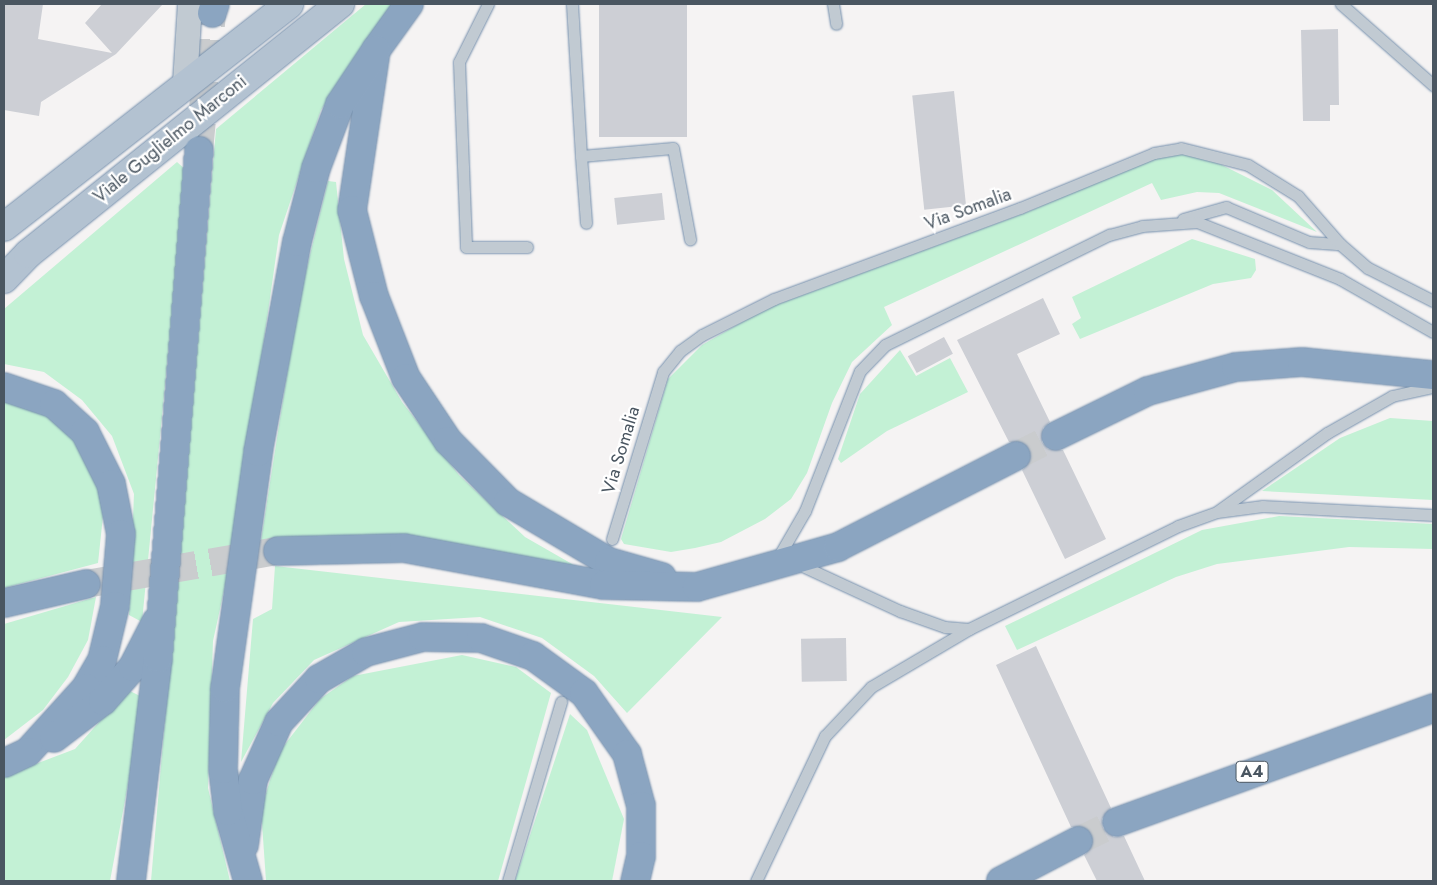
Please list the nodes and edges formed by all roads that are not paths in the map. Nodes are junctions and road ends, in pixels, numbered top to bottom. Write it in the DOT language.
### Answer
graph roads {
  1 [pos="289,4"];
  2 [pos="340,4"];
  3 [pos="409,4"];
  4 [pos="488,4"];
  5 [pos="572,4"];
  6 [pos="833,4"];
  7 [pos="1341,4"];
  8 [pos="206,7"];
  9 [pos="836,24"];
  10 [pos="376,50"];
  11 [pos="185,83"];
  12 [pos="1433,85"];
  13 [pos="199,151"];
  14 [pos="581,156"];
  15 [pos="1176,221"];
  16 [pos="586,223"];
  17 [pos="4,227"];
  18 [pos="690,239"];
  19 [pos="1340,244"];
  20 [pos="527,247"];
  21 [pos="4,278"];
  22 [pos="1433,301"];
  23 [pos="1433,332"];
  24 [pos="1433,375"];
  25 [pos="4,387"];
  26 [pos="1433,387"];
  27 [pos="1056,436"];
  28 [pos="1016,456"];
  29 [pos="1218,512"];
  30 [pos="1433,515"];
  31 [pos="612,539"];
  32 [pos="278,551"];
  33 [pos="782,563"];
  34 [pos="86,584"];
  35 [pos="697,587"];
  36 [pos="4,604"];
  37 [pos="161,614"];
  38 [pos="969,629"];
  39 [pos="561,702"];
  40 [pos="1433,708"];
  41 [pos="16,758"];
  42 [pos="1117,822"];
  43 [pos="1078,841"];
  44 [pos="245,873"];
  45 [pos="131,881"];
  46 [pos="508,881"];
  47 [pos="635,881"];
  48 [pos="756,881"];
  49 [pos="1001,881"];
  1 -- 11 [label="main road, Viale Guglielmo Marconi"];
  2 -- 21 [label="main road, Viale Guglielmo Marconi"];
  3 -- 10 [label="highway"];
  4 -- 20 [label="lane"];
  5 -- 14 [label="lane"];
  6 -- 9 [label="lane"];
  7 -- 12 [label="lane"];
  8 -- 11 [label="street, Viale Guglielmo Marconi"];
  10 -- 35 [label="highway"];
  10 -- 44 [label="highway"];
  11 -- 17 [label="main road, Viale Guglielmo Marconi"];
  13 -- 37 [label="highway"];
  14 -- 16 [label="lane"];
  14 -- 18 [label="lane"];
  15 -- 19 [label="lane"];
  15 -- 23 [label="lane"];
  15 -- 33 [label="lane"];
  19 -- 22 [label="lane, Via Somalia"];
  19 -- 31 [label="lane, Via Somalia"];
  24 -- 27 [label="highway"];
  25 -- 41 [label="highway"];
  26 -- 29 [label="lane"];
  28 -- 33 [label="highway"];
  29 -- 30 [label="lane"];
  29 -- 38 [label="lane"];
  32 -- 35 [label="highway"];
  33 -- 35 [label="highway"];
  33 -- 38 [label="lane"];
  34 -- 36 [label="highway"];
  37 -- 41 [label="highway"];
  37 -- 45 [label="highway"];
  38 -- 48 [label="lane"];
  39 -- 46 [label="lane"];
  40 -- 42 [label="highway, A4"];
  43 -- 49 [label="highway"];
  44 -- 47 [label="highway"];
}
